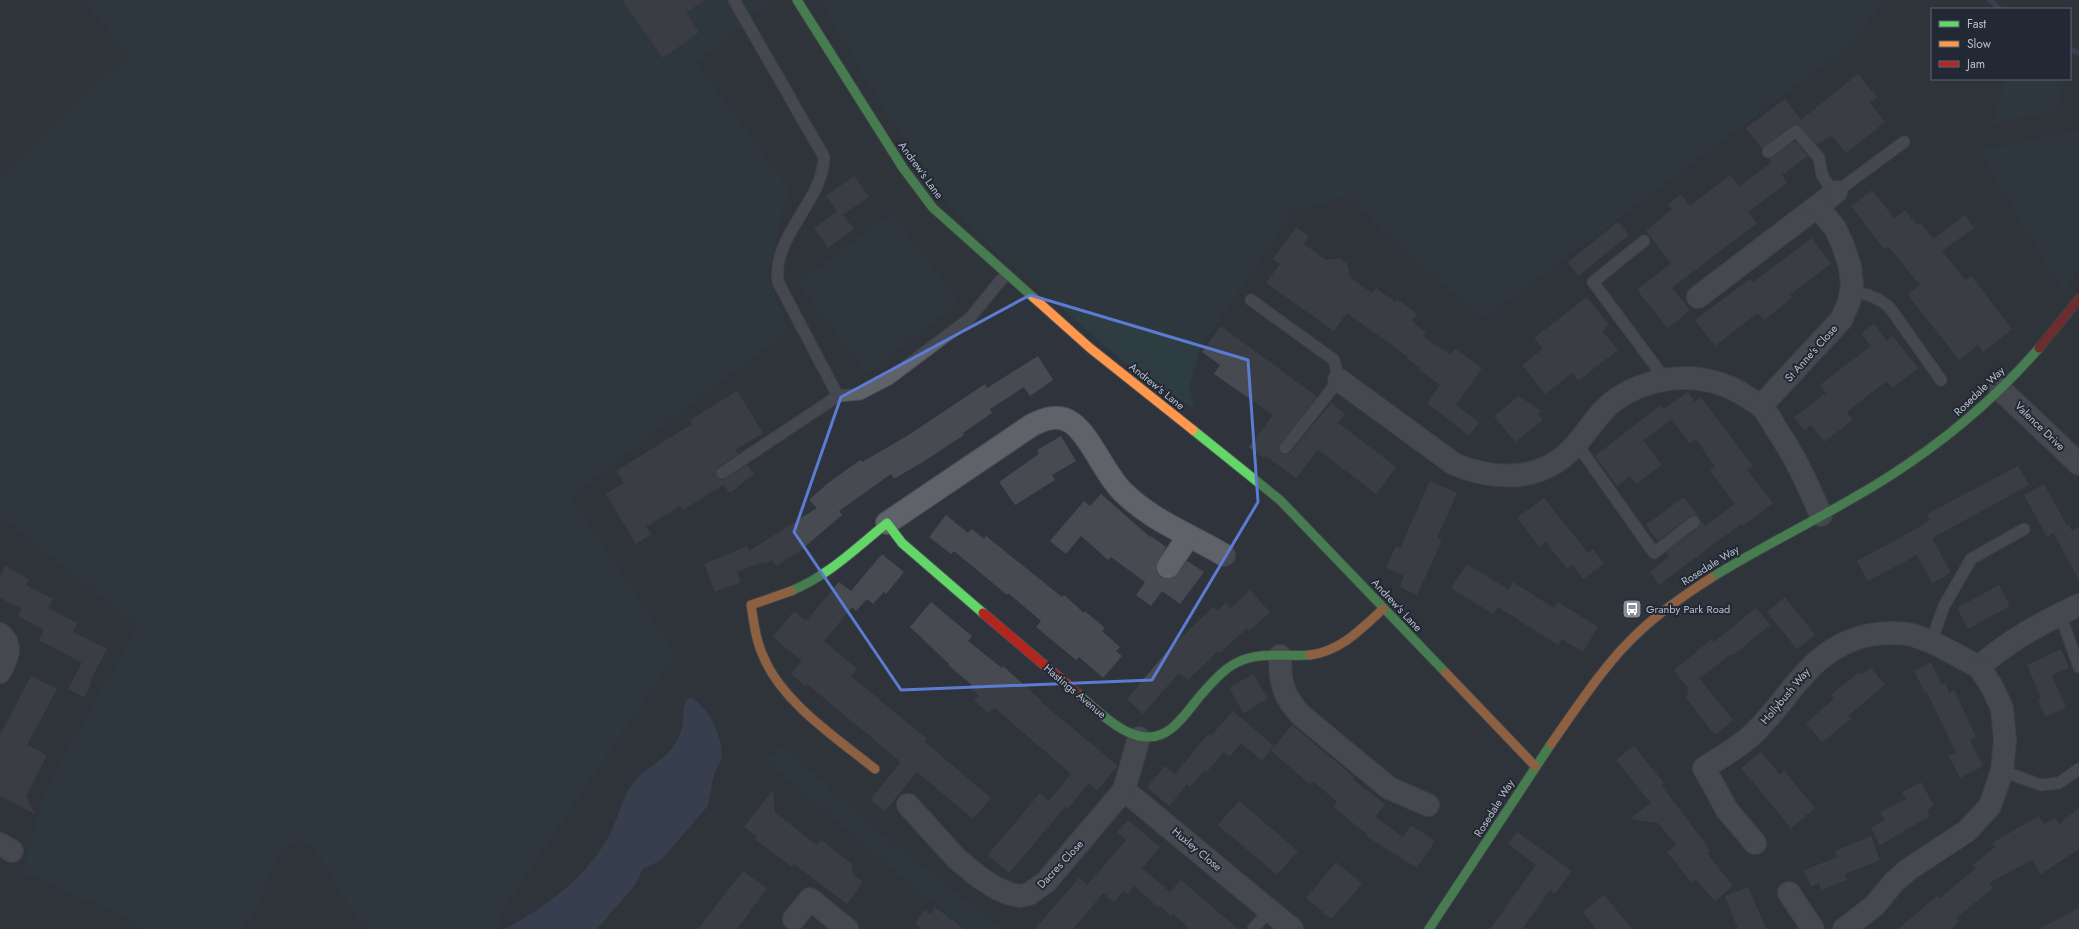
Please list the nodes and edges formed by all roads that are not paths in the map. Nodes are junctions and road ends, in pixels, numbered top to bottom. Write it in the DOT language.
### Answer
graph roads {
  1 [pos="734,0"];
  2 [pos="797,0"];
  3 [pos="1904,142"];
  4 [pos="1768,152"];
  5 [pos="1829,198"];
  6 [pos="1644,241"];
  7 [pos="1006,274"];
  8 [pos="1850,291"];
  9 [pos="1698,297"];
  10 [pos="2079,299"];
  11 [pos="1251,300"];
  12 [pos="1665,379"];
  13 [pos="1339,380"];
  14 [pos="1941,380"];
  15 [pos="2000,389"];
  16 [pos="838,396"];
  17 [pos="1761,406"];
  18 [pos="1577,444"];
  19 [pos="1285,448"];
  20 [pos="2079,464"];
  21 [pos="722,473"];
  22 [pos="1821,515"];
  23 [pos="1694,522"];
  24 [pos="887,523"];
  25 [pos="2024,529"];
  26 [pos="1188,537"];
  27 [pos="1224,555"];
  28 [pos="1168,567"];
  29 [pos="1383,609"];
  30 [pos="2070,609"];
  31 [pos="0,634"];
  32 [pos="1931,642"];
  33 [pos="1280,656"];
  34 [pos="1979,667"];
  35 [pos="2079,668"];
  36 [pos="0,672"];
  37 [pos="1139,738"];
  38 [pos="1535,766"];
  39 [pos="875,769"];
  40 [pos="2079,770"];
  41 [pos="2002,771"];
  42 [pos="1124,790"];
  43 [pos="908,805"];
  44 [pos="1428,805"];
  45 [pos="1755,843"];
  46 [pos="1789,893"];
  47 [pos="1269,910"];
  48 [pos="794,919"];
  49 [pos="847,929"];
  50 [pos="1253,929"];
  51 [pos="1292,929"];
  52 [pos="1429,929"];
  53 [pos="1813,929"];
  54 [pos="1844,929"];
  1 -- 16 [label="lane"];
  2 -- 7 [label="street, Andrew's Lane"];
  3 -- 5 [label="lane"];
  4 -- 5 [label="lane"];
  5 -- 8 [label="street, St Anne's Close"];
  5 -- 9 [label="street"];
  6 -- 12 [label="lane"];
  7 -- 16 [label="lane"];
  7 -- 29 [label="street, Andrew's Lane"];
  8 -- 14 [label="lane"];
  8 -- 17 [label="street, St Anne's Close"];
  10 -- 15 [label="street, Rosedale Way"];
  11 -- 13 [label="lane"];
  12 -- 17 [label="street"];
  12 -- 18 [label="street"];
  13 -- 18 [label="street"];
  13 -- 19 [label="lane"];
  15 -- 20 [label="street, Valence Drive"];
  15 -- 22 [label="street, Rosedale Way"];
  16 -- 21 [label="lane"];
  17 -- 22 [label="street"];
  18 -- 23 [label="lane"];
  22 -- 38 [label="street, Rosedale Way"];
  24 -- 26 [label="street"];
  24 -- 37 [label="street, Hastings Avenue"];
  24 -- 39 [label="street"];
  25 -- 32 [label="lane"];
  26 -- 27 [label="street"];
  26 -- 28 [label="street"];
  29 -- 33 [label="street"];
  29 -- 38 [label="street, Andrew's Lane"];
  30 -- 34 [label="street"];
  30 -- 35 [label="lane"];
  31 -- 36 [label="street"];
  32 -- 34 [label="street, Hollybush Way"];
  32 -- 45 [label="street, Hollybush Way"];
  33 -- 37 [label="street"];
  33 -- 44 [label="street"];
  34 -- 41 [label="street, Hollybush Way"];
  37 -- 42 [label="street, Dacres Close"];
  38 -- 52 [label="street, Rosedale Way"];
  40 -- 41 [label="lane"];
  41 -- 54 [label="street, Hollybush Way"];
  42 -- 43 [label="street, Dacres Close"];
  42 -- 47 [label="street, Huxley Close"];
  46 -- 53 [label="street"];
  47 -- 50 [label="lane"];
  47 -- 51 [label="street, Huxley Close"];
  48 -- 49 [label="street"];
}
